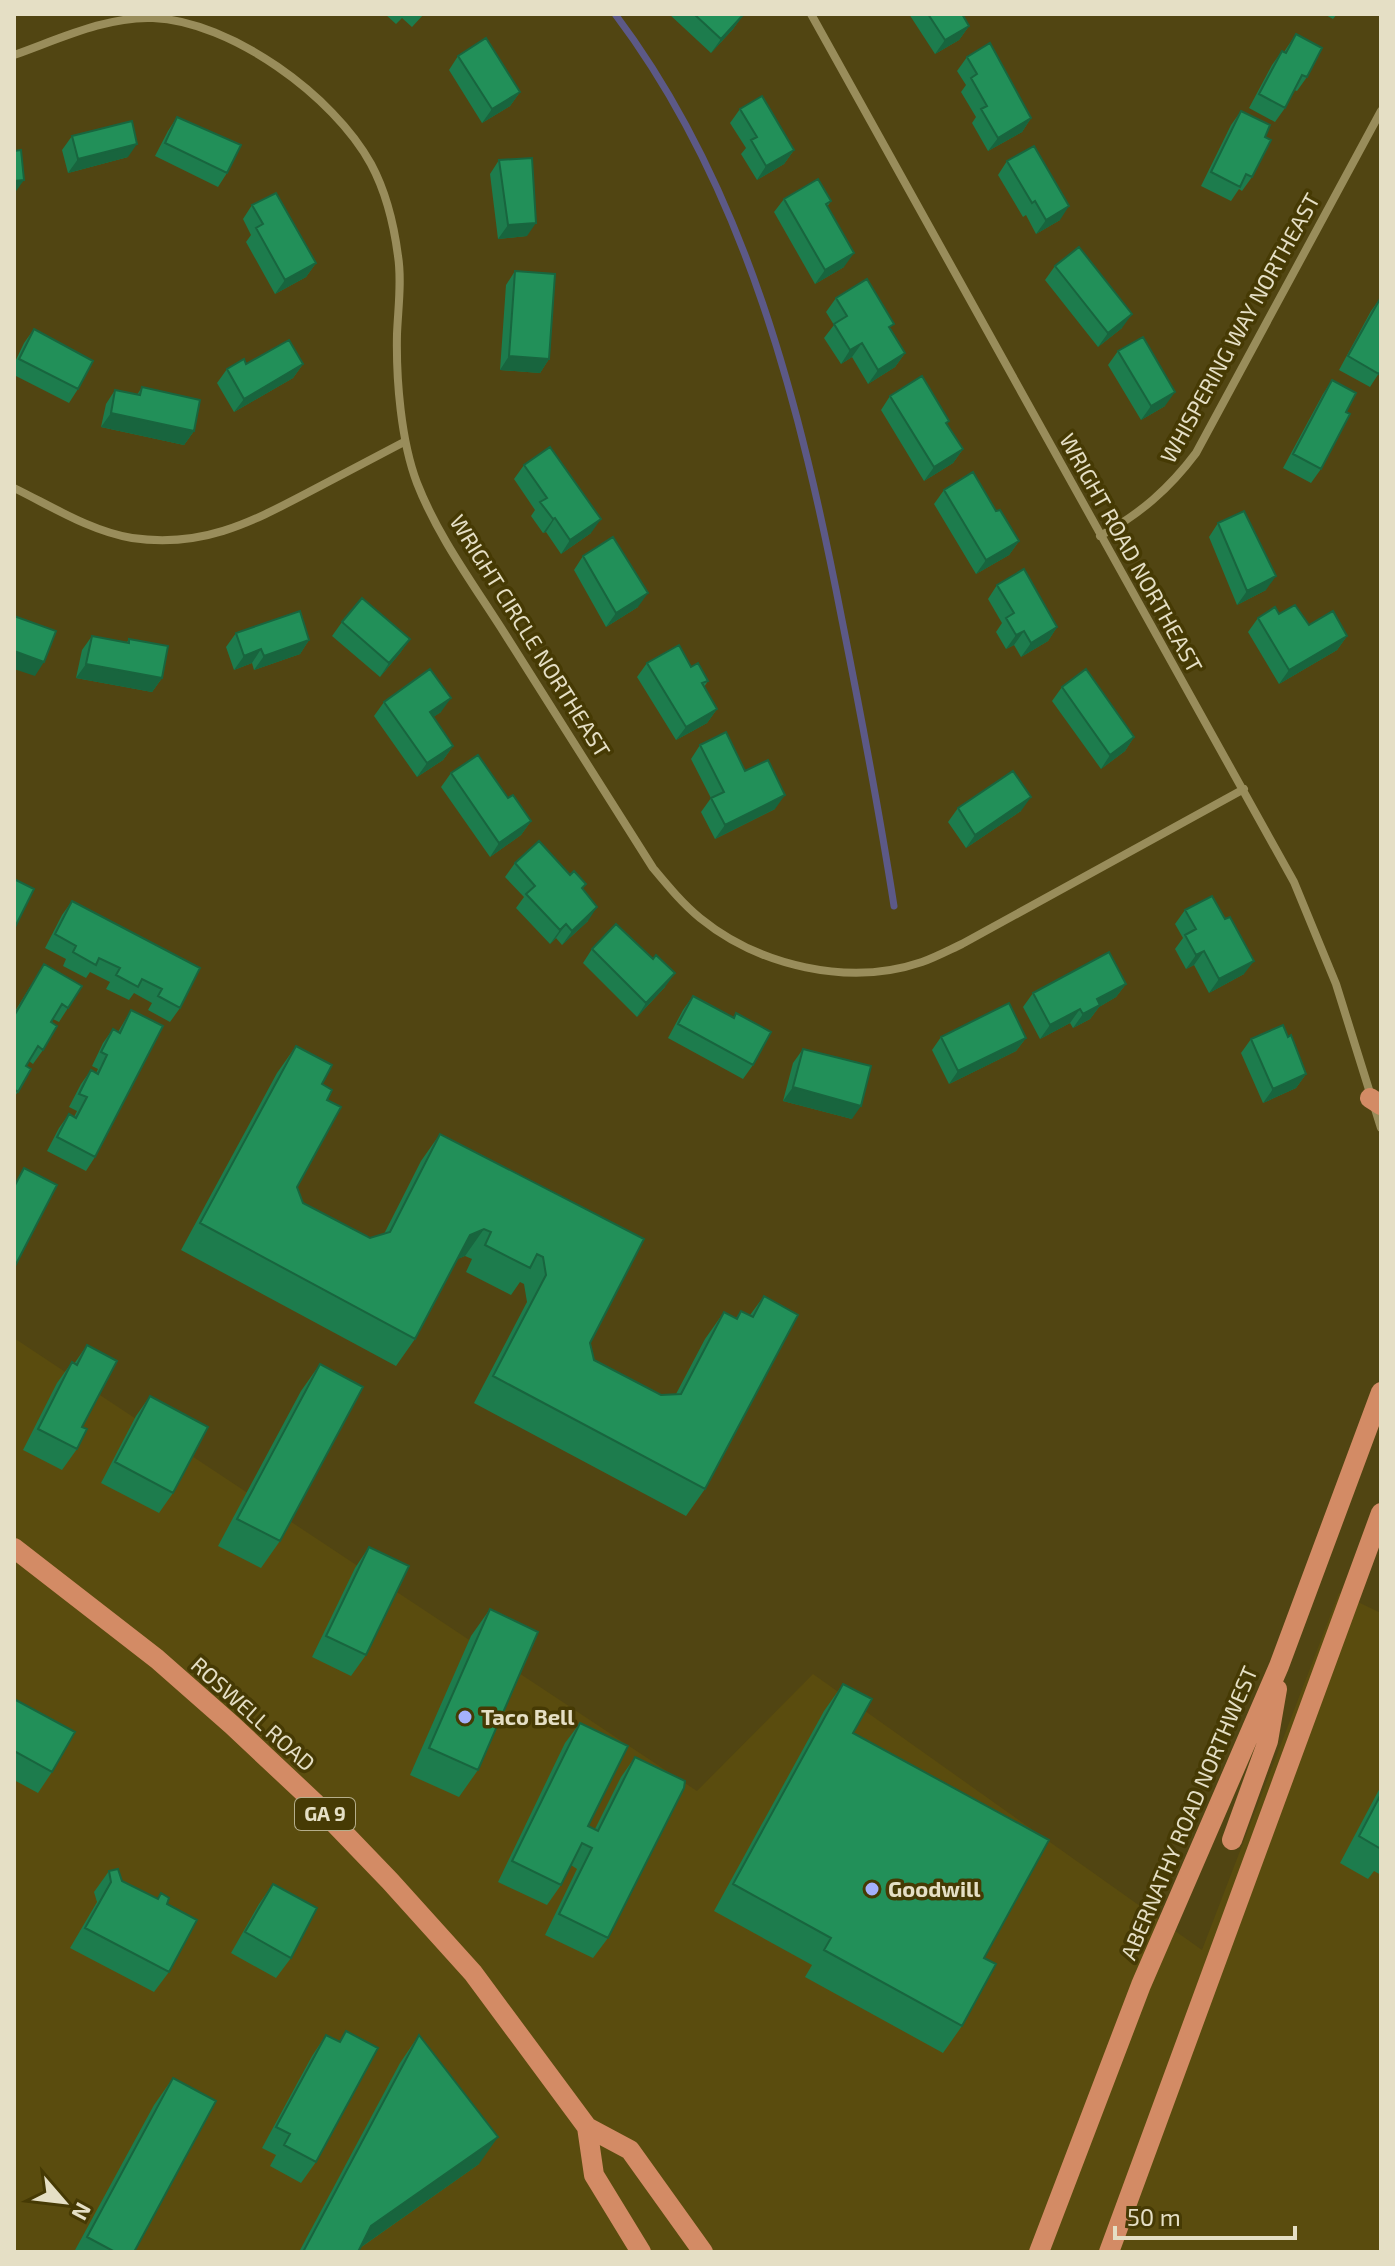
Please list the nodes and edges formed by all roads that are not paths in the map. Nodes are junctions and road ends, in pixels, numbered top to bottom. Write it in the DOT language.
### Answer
graph roads {
  1 [pos="811,14"];
  2 [pos="14,55"];
  3 [pos="1381,111"];
  4 [pos="404,442"];
  5 [pos="14,488"];
  6 [pos="1100,536"];
  7 [pos="1244,789"];
  8 [pos="1376,1102"];
  9 [pos="1381,1128"];
  10 [pos="1381,1392"];
  11 [pos="1381,1513"];
  12 [pos="14,1548"];
  13 [pos="1279,1666"];
  14 [pos="1232,1840"];
  15 [pos="587,2127"];
  16 [pos="641,2252"];
  17 [pos="703,2252"];
  18 [pos="1039,2252"];
  19 [pos="1109,2252"];
  1 -- 6 [label="street, WRIGHT ROAD NORTHEAST"];
  2 -- 4 [label="street, WRIGHT CIRCLE NORTHEAST"];
  3 -- 6 [label="street, WHISPERING WAY NORTHEAST"];
  4 -- 5 [label="street"];
  4 -- 7 [label="street, WRIGHT CIRCLE NORTHEAST"];
  6 -- 7 [label="street, WRIGHT ROAD NORTHEAST"];
  7 -- 8 [label="street, WRIGHT ROAD NORTHEAST"];
  8 -- 9 [label="street, WRIGHT ROAD NORTHEAST"];
  10 -- 13 [label="main road, ABERNATHY ROAD NORTHWEST"];
  11 -- 19 [label="main road"];
  12 -- 15 [label="main road, ROSWELL ROAD / GA 9"];
  13 -- 14 [label="main road"];
  13 -- 18 [label="main road, ABERNATHY ROAD NORTHWEST"];
  15 -- 16 [label="main road, ROSWELL ROAD / GA 9"];
  15 -- 17 [label="main road, ROSWELL ROAD / GA 9"];
}
